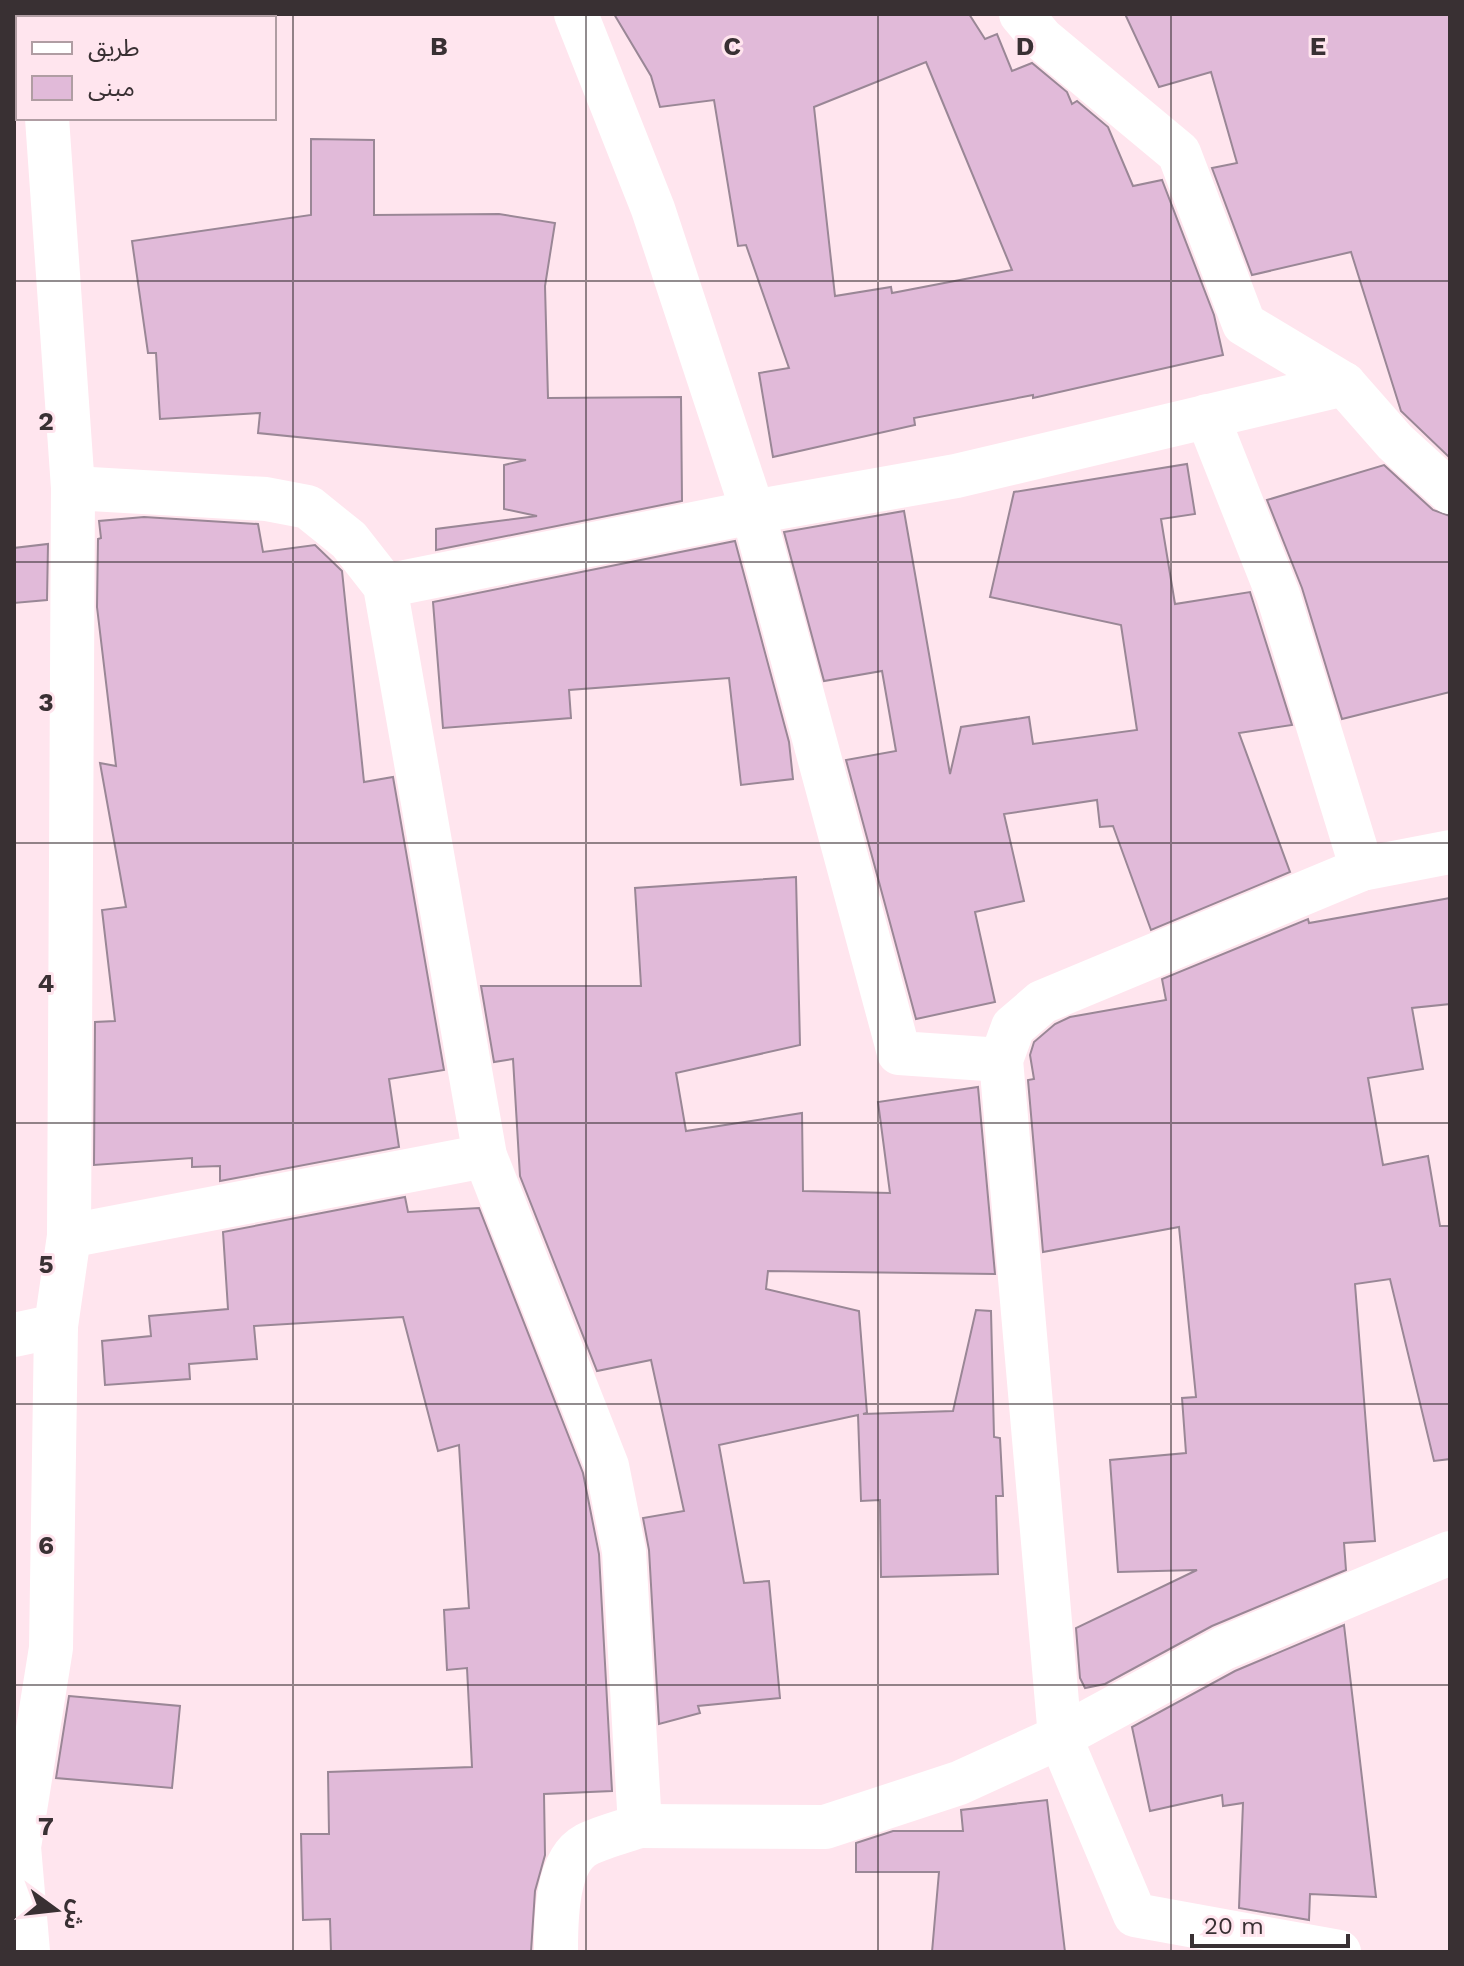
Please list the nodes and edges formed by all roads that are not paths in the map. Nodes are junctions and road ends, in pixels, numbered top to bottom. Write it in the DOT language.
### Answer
graph roads {
  1 [pos="576,14"];
  2 [pos="1021,14"];
  3 [pos="47,120"];
  4 [pos="1344,384"];
  5 [pos="1207,416"];
  6 [pos="73,488"];
  7 [pos="1450,492"];
  8 [pos="753,512"];
  9 [pos="385,586"];
  10 [pos="1450,852"];
  11 [pos="1362,869"];
  12 [pos="1001,1060"];
  13 [pos="485,1156"];
  14 [pos="69,1236"];
  15 [pos="56,1326"];
  16 [pos="14,1335"];
  17 [pos="1450,1553"];
  18 [pos="1060,1737"];
  19 [pos="640,1826"];
  20 [pos="28,1952"];
  21 [pos="556,1952"];
  22 [pos="1339,1952"];
  1 -- 8 [label="street"];
  2 -- 4 [label="street"];
  3 -- 6 [label="street"];
  4 -- 5 [label="street"];
  4 -- 7 [label="street"];
  5 -- 8 [label="street"];
  5 -- 11 [label="street"];
  6 -- 9 [label="street"];
  6 -- 14 [label="street"];
  8 -- 9 [label="street"];
  8 -- 12 [label="street"];
  9 -- 13 [label="street"];
  10 -- 11 [label="street"];
  11 -- 12 [label="street"];
  12 -- 18 [label="street"];
  13 -- 14 [label="street"];
  13 -- 19 [label="street"];
  14 -- 15 [label="street"];
  15 -- 16 [label="street"];
  15 -- 20 [label="street"];
  17 -- 18 [label="street"];
  18 -- 19 [label="street"];
  18 -- 22 [label="street"];
  19 -- 21 [label="street"];
}
